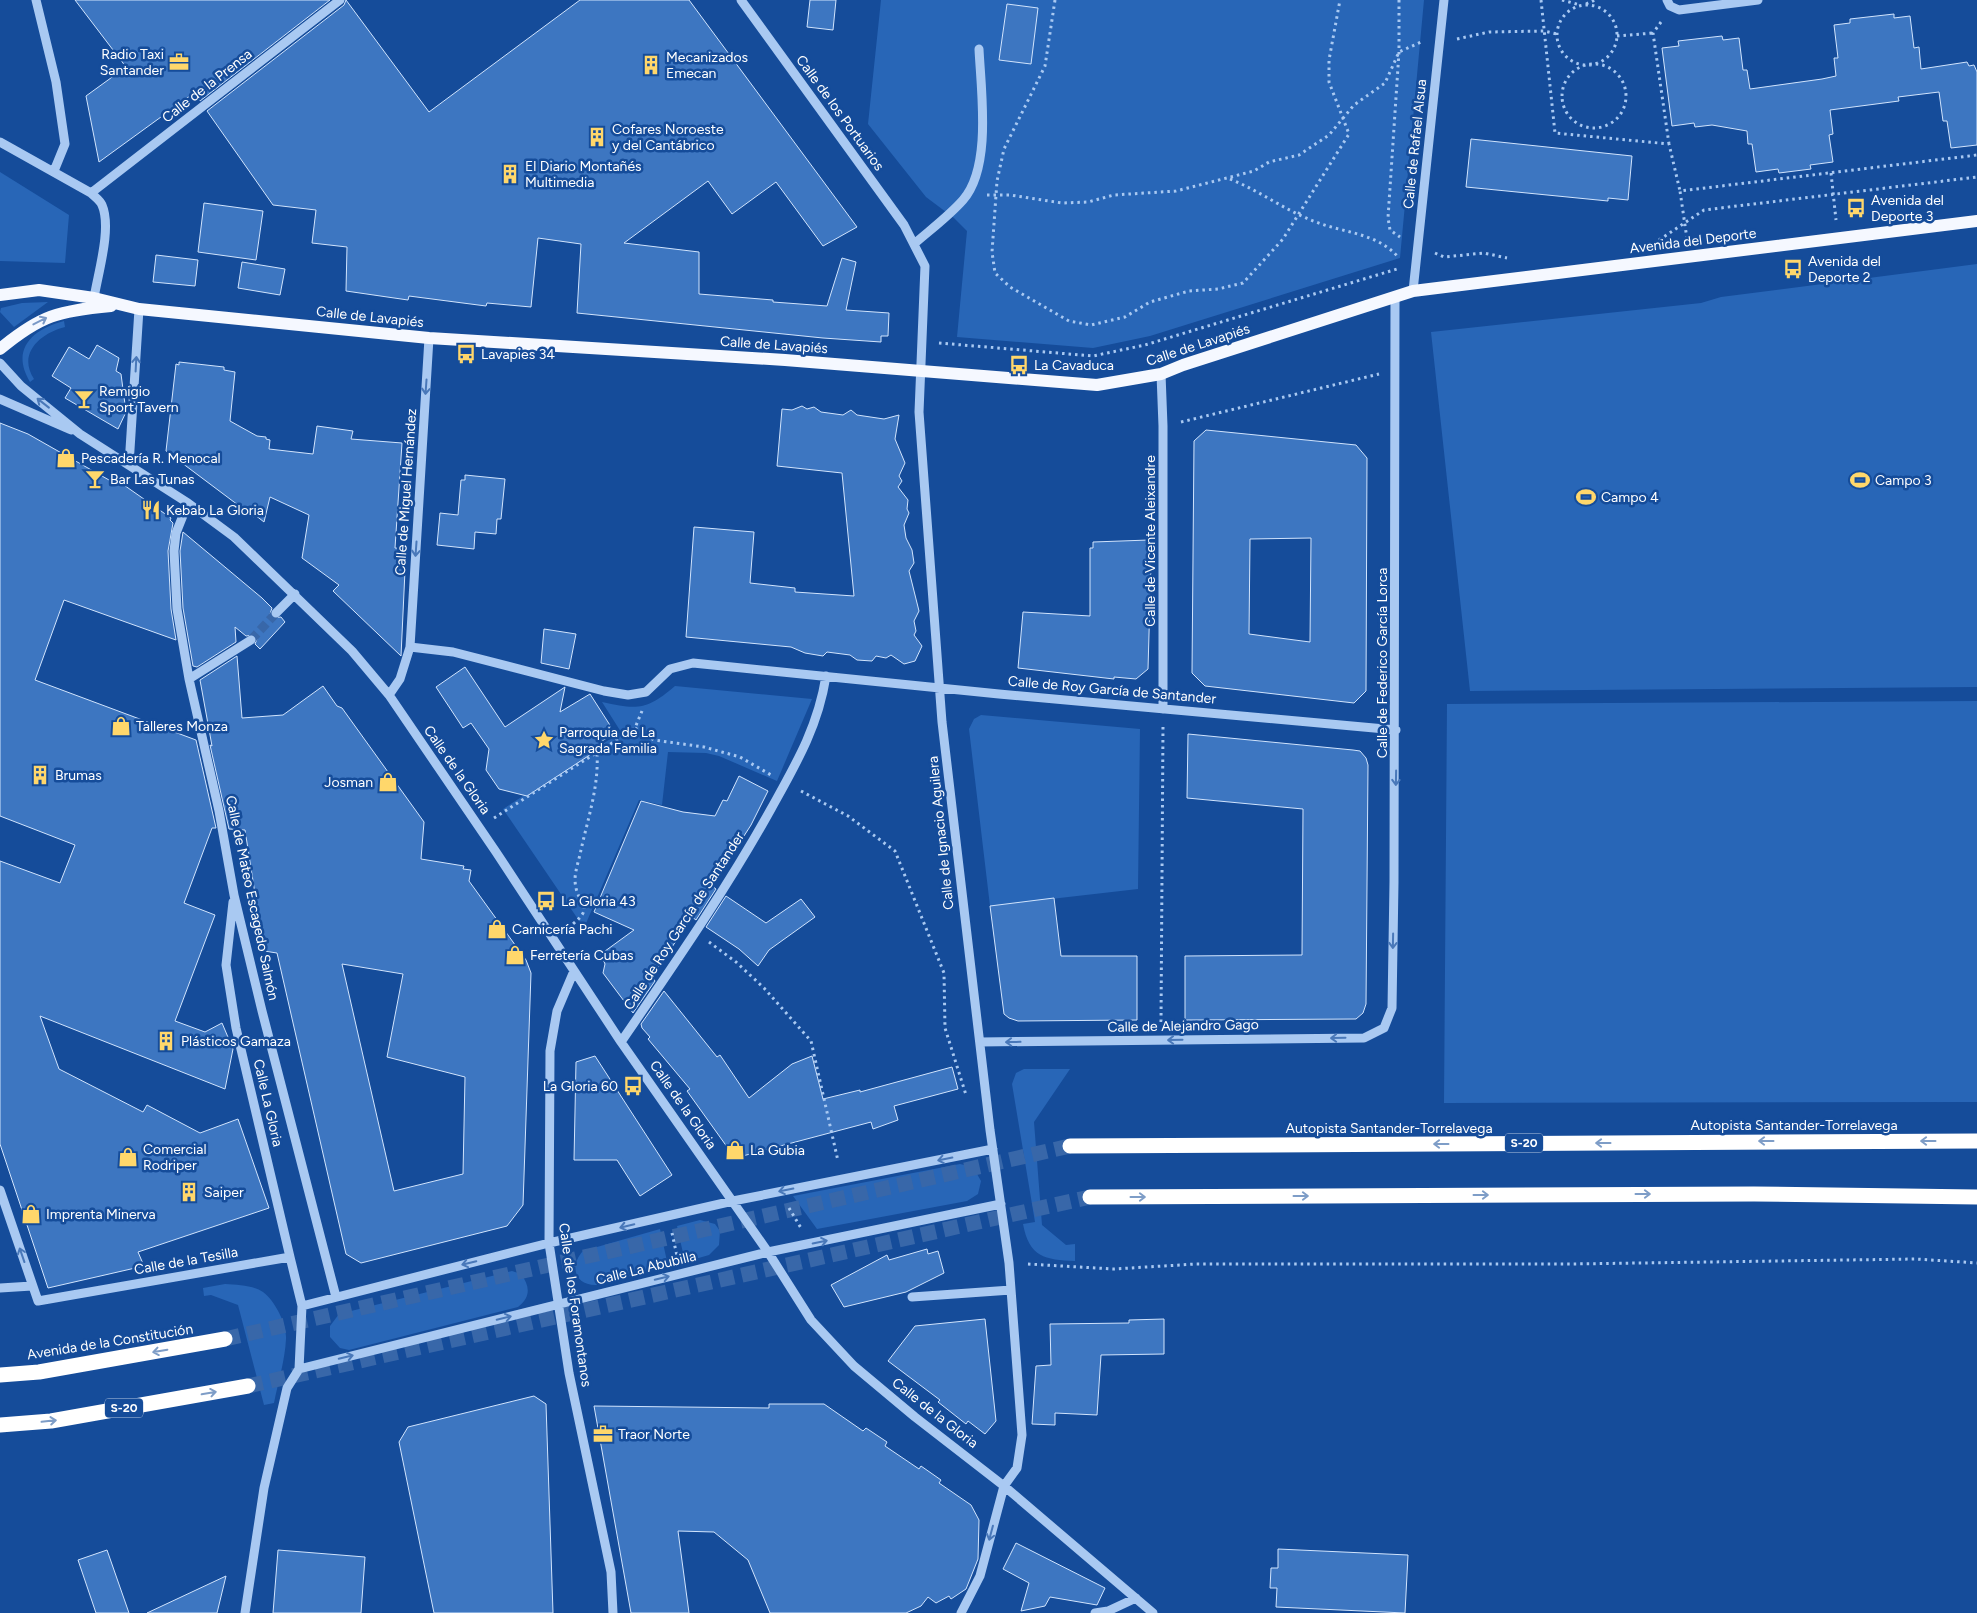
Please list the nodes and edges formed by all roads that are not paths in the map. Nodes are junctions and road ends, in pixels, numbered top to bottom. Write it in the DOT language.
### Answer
graph roads {
  1 [pos="36,0"];
  2 [pos="340,0"];
  3 [pos="741,0"];
  4 [pos="1444,0"];
  5 [pos="1758,0"];
  6 [pos="1669,3"];
  7 [pos="979,49"];
  8 [pos="0,142"];
  9 [pos="54,171"];
  10 [pos="91,193"];
  11 [pos="1977,221"];
  12 [pos="914,244"];
  13 [pos="1414,291"];
  14 [pos="0,295"];
  15 [pos="1395,297"];
  16 [pos="94,298"];
  17 [pos="118,306"];
  18 [pos="139,309"];
  19 [pos="429,338"];
  20 [pos="0,349"];
  21 [pos="0,363"];
  22 [pos="920,372"];
  23 [pos="1161,374"];
  24 [pos="0,400"];
  25 [pos="80,434"];
  26 [pos="130,465"];
  27 [pos="188,503"];
  28 [pos="295,594"];
  29 [pos="276,613"];
  30 [pos="251,640"];
  31 [pos="410,647"];
  32 [pos="826,676"];
  33 [pos="189,679"];
  34 [pos="940,687"];
  35 [pos="389,695"];
  36 [pos="1164,709"];
  37 [pos="1396,730"];
  38 [pos="234,895"];
  39 [pos="574,971"];
  40 [pos="1384,1028"];
  41 [pos="621,1042"];
  42 [pos="980,1042"];
  43 [pos="1977,1141"];
  44 [pos="1070,1146"];
  45 [pos="993,1149"];
  46 [pos="0,1190"];
  47 [pos="1090,1197"];
  48 [pos="1977,1197"];
  49 [pos="733,1201"];
  50 [pos="1001,1204"];
  51 [pos="549,1243"];
  52 [pos="768,1252"];
  53 [pos="290,1257"];
  54 [pos="32,1286"];
  55 [pos="0,1288"];
  56 [pos="1011,1290"];
  57 [pos="336,1297"];
  58 [pos="912,1297"];
  59 [pos="558,1304"];
  60 [pos="302,1306"];
  61 [pos="225,1340"];
  62 [pos="299,1369"];
  63 [pos="0,1374"];
  64 [pos="248,1386"];
  65 [pos="0,1424"];
  66 [pos="1004,1486"];
  67 [pos="1136,1598"];
  68 [pos="245,1613"];
  69 [pos="613,1613"];
  70 [pos="961,1613"];
  71 [pos="1095,1613"];
  72 [pos="1153,1613"];
  1 -- 9 [label="street"];
  2 -- 10 [label="street, Calle de la Prensa"];
  3 -- 12 [label="street, Calle de los Portuarios"];
  4 -- 13 [label="street, Calle de Rafael Alsua"];
  5 -- 6 [label="street"];
  7 -- 12 [label="street"];
  8 -- 9 [label="street"];
  9 -- 10 [label="street"];
  10 -- 16 [label="street"];
  11 -- 13 [label="main road, Avenida del Deporte"];
  12 -- 22 [label="street, Calle de los Portuarios"];
  13 -- 15 [label="main road, Calle de Lavapiés"];
  14 -- 16 [label="main road, Calle de Lavapiés"];
  15 -- 23 [label="main road, Calle de Lavapiés"];
  15 -- 37 [label="street, Calle de Federico García Lorca"];
  16 -- 17 [label="main road, Calle de Lavapiés"];
  17 -- 18 [label="main road, Calle de Lavapiés"];
  20 -- 17 [label="main road, Calle de Lavapiés, one-way"];
  18 -- 19 [label="main road, Calle de Lavapiés"];
  26 -- 18 [label="street, one-way"];
  19 -- 22 [label="main road, Calle de Lavapiés"];
  19 -- 31 [label="street, Calle de Miguel Hernández, one-way"];
  25 -- 21 [label="street, Calle de la Gloria, one-way"];
  22 -- 23 [label="main road, Calle de Lavapiés"];
  22 -- 34 [label="street, Calle de Ignacio Aguilera"];
  23 -- 36 [label="street, Calle de Vicente Aleixandre"];
  24 -- 25 [label="street, Calle de la Gloria"];
  25 -- 26 [label="street, Calle de la Gloria"];
  26 -- 27 [label="street, Calle de la Gloria"];
  27 -- 28 [label="street, Calle de la Gloria"];
  27 -- 33 [label="street, Calle de Mateo Escagedo Salmón"];
  28 -- 29 [label="street"];
  28 -- 35 [label="street, Calle de la Gloria"];
  30 -- 33 [label="street"];
  31 -- 32 [label="street, Calle de Roy García de Santander"];
  31 -- 35 [label="street"];
  32 -- 34 [label="street, Calle de Roy García de Santander"];
  32 -- 41 [label="street, Calle de Roy García de Santander"];
  33 -- 38 [label="street, Calle de Mateo Escagedo Salmón"];
  34 -- 36 [label="street, Calle de Roy García de Santander"];
  34 -- 42 [label="street, Calle de Ignacio Aguilera"];
  35 -- 39 [label="street, Calle de la Gloria"];
  36 -- 37 [label="street, Calle de Roy García de Santander"];
  37 -- 40 [label="street, Calle de Federico García Lorca, one-way"];
  38 -- 53 [label="street, Calle La Gloria"];
  38 -- 57 [label="street, Calle de Mateo Escagedo Salmón"];
  39 -- 41 [label="street, Calle de la Gloria"];
  39 -- 51 [label="street, Calle de los Foramontanos"];
  40 -- 42 [label="street, Calle de Alejandro Gago, one-way"];
  41 -- 49 [label="street, Calle de la Gloria"];
  42 -- 45 [label="street, Calle de Ignacio Aguilera"];
  43 -- 44 [label="highway, Autopista Santander-Torrelavega / S-20, one-way"];
  45 -- 49 [label="street, one-way"];
  45 -- 50 [label="street, Calle de Ignacio Aguilera"];
  54 -- 46 [label="street, one-way"];
  47 -- 48 [label="highway, one-way"];
  49 -- 51 [label="street, one-way"];
  49 -- 52 [label="street, Calle de la Gloria"];
  52 -- 50 [label="street, Calle La Abubilla, one-way"];
  50 -- 56 [label="street, Calle de Ignacio Aguilera"];
  51 -- 57 [label="street, one-way"];
  51 -- 59 [label="street, Calle de los Foramontanos"];
  59 -- 52 [label="street, Calle La Abubilla, one-way"];
  52 -- 66 [label="street, Calle de la Gloria"];
  53 -- 54 [label="street, Calle de la Tesilla"];
  53 -- 60 [label="street"];
  54 -- 55 [label="street"];
  56 -- 58 [label="street"];
  56 -- 66 [label="street, Calle de Ignacio Aguilera"];
  57 -- 60 [label="street"];
  62 -- 59 [label="street, Calle La Abubilla, one-way"];
  59 -- 69 [label="street, Calle de los Foramontanos"];
  60 -- 62 [label="street"];
  61 -- 63 [label="highway, Avenida de la Constitución, one-way"];
  62 -- 68 [label="street"];
  65 -- 64 [label="highway, S-20, one-way"];
  66 -- 67 [label="street, Calle de la Gloria"];
  66 -- 70 [label="street, one-way"];
  67 -- 71 [label="street"];
  67 -- 72 [label="street, Calle de la Gloria"];
}
